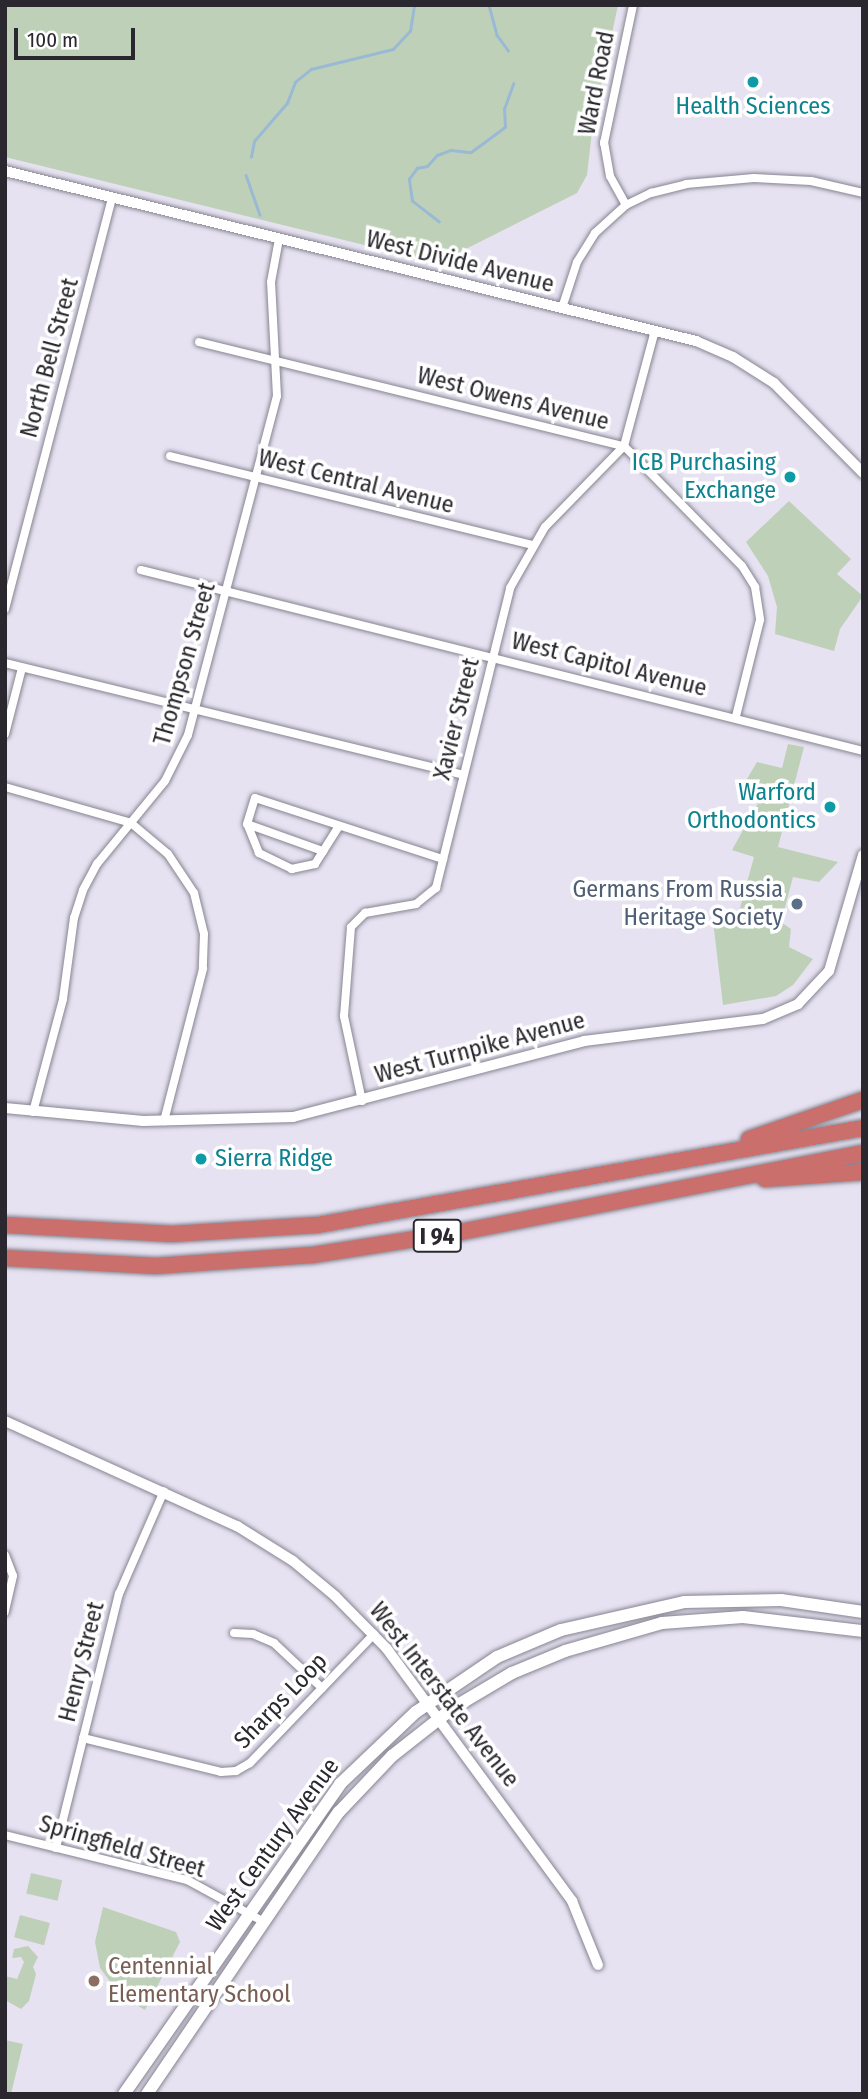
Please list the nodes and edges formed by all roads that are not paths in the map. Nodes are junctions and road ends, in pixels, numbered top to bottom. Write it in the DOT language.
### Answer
graph roads {
  1 [pos="633,5"];
  2 [pos="5,171"];
  3 [pos="863,193"];
  4 [pos="112,198"];
  5 [pos="626,205"];
  6 [pos="279,239"];
  7 [pos="562,308"];
  8 [pos="655,330"];
  9 [pos="199,342"];
  10 [pos="278,362"];
  11 [pos="624,446"];
  12 [pos="170,456"];
  13 [pos="863,473"];
  14 [pos="256,477"];
  15 [pos="532,545"];
  16 [pos="141,570"];
  17 [pos="226,591"];
  18 [pos="5,609"];
  19 [pos="492,657"];
  20 [pos="5,663"];
  21 [pos="22,668"];
  22 [pos="195,710"];
  23 [pos="736,716"];
  24 [pos="5,734"];
  25 [pos="863,751"];
  26 [pos="464,775"];
  27 [pos="5,787"];
  28 [pos="131,823"];
  29 [pos="247,824"];
  30 [pos="339,826"];
  31 [pos="323,851"];
  32 [pos="863,855"];
  33 [pos="443,859"];
  34 [pos="863,1100"];
  35 [pos="362,1101"];
  36 [pos="5,1108"];
  37 [pos="33,1112"];
  38 [pos="164,1121"];
  39 [pos="863,1128"];
  40 [pos="863,1153"];
  41 [pos="863,1172"];
  42 [pos="679,1189"];
  43 [pos="420,1209"];
  44 [pos="5,1225"];
  45 [pos="5,1258"];
  46 [pos="5,1421"];
  47 [pos="164,1491"];
  48 [pos="5,1555"];
  49 [pos="5,1612"];
  50 [pos="863,1612"];
  51 [pos="863,1631"];
  52 [pos="234,1633"];
  53 [pos="374,1634"];
  54 [pos="322,1688"];
  55 [pos="428,1703"];
  56 [pos="438,1718"];
  57 [pos="83,1738"];
  58 [pos="5,1835"];
  59 [pos="56,1848"];
  60 [pos="247,1915"];
  61 [pos="264,1922"];
  62 [pos="598,1965"];
  63 [pos="124,2094"];
  64 [pos="147,2094"];
  1 -- 5 [label="street, Ward Road"];
  2 -- 4 [label="street, West Divide Avenue"];
  3 -- 5 [label="street"];
  4 -- 6 [label="street, West Divide Avenue"];
  4 -- 18 [label="street, North Bell Street"];
  5 -- 7 [label="street"];
  6 -- 7 [label="street, West Divide Avenue"];
  6 -- 10 [label="street, Thompson Street"];
  7 -- 8 [label="street, West Divide Avenue"];
  8 -- 11 [label="street, Xavier Street"];
  8 -- 13 [label="street, West Divide Avenue"];
  9 -- 10 [label="street, West Owens Avenue"];
  10 -- 11 [label="street, West Owens Avenue"];
  10 -- 14 [label="street, Thompson Street"];
  11 -- 15 [label="street, Xavier Street"];
  11 -- 23 [label="street, West Owens Avenue"];
  12 -- 14 [label="street, West Central Avenue"];
  14 -- 15 [label="street, West Central Avenue"];
  14 -- 17 [label="street, Thompson Street"];
  15 -- 19 [label="street, Xavier Street"];
  16 -- 17 [label="street, West Capitol Avenue"];
  17 -- 19 [label="street, West Capitol Avenue"];
  17 -- 22 [label="street, Thompson Street"];
  19 -- 23 [label="street, West Capitol Avenue"];
  19 -- 26 [label="street, Xavier Street"];
  20 -- 21 [label="street"];
  21 -- 22 [label="street"];
  21 -- 24 [label="street"];
  22 -- 26 [label="street"];
  22 -- 28 [label="street, Thompson Street"];
  23 -- 25 [label="street, West Capitol Avenue"];
  26 -- 33 [label="street, Xavier Street"];
  27 -- 28 [label="street"];
  28 -- 37 [label="street, Thompson Street"];
  28 -- 38 [label="street"];
  29 -- 30 [label="street"];
  29 -- 31 [label="street"];
  29 -- 31 [label="street"];
  30 -- 31 [label="street"];
  30 -- 33 [label="street"];
  32 -- 35 [label="street, West Turnpike Avenue"];
  33 -- 35 [label="street, Xavier Street"];
  34 -- 43 [label="highway"];
  35 -- 38 [label="street, West Turnpike Avenue"];
  36 -- 37 [label="street, West Turnpike Avenue"];
  37 -- 38 [label="street, West Turnpike Avenue"];
  39 -- 43 [label="highway, I 94"];
  40 -- 42 [label="highway, I 94"];
  41 -- 42 [label="highway"];
  42 -- 45 [label="highway, I 94"];
  43 -- 44 [label="highway, I 94"];
  46 -- 47 [label="street, West Interstate Avenue"];
  47 -- 53 [label="street, West Interstate Avenue"];
  47 -- 57 [label="street, Henry Street"];
  48 -- 49 [label="street"];
  50 -- 55 [label="main road, West Century Avenue"];
  51 -- 56 [label="main road, West Century Avenue"];
  52 -- 54 [label="street"];
  53 -- 54 [label="street, Sharps Loop"];
  53 -- 55 [label="street, West Interstate Avenue"];
  54 -- 57 [label="street, Sharps Loop"];
  55 -- 56 [label="street, West Interstate Avenue"];
  55 -- 60 [label="main road, West Century Avenue"];
  56 -- 61 [label="main road, West Century Avenue"];
  56 -- 62 [label="street, West Interstate Avenue"];
  57 -- 59 [label="street, Henry Street"];
  58 -- 59 [label="street, Springfield Street"];
  59 -- 60 [label="street, Springfield Street"];
  60 -- 61 [label="street, Springfield Street"];
  60 -- 63 [label="main road, West Century Avenue"];
  61 -- 64 [label="main road, West Century Avenue"];
}
